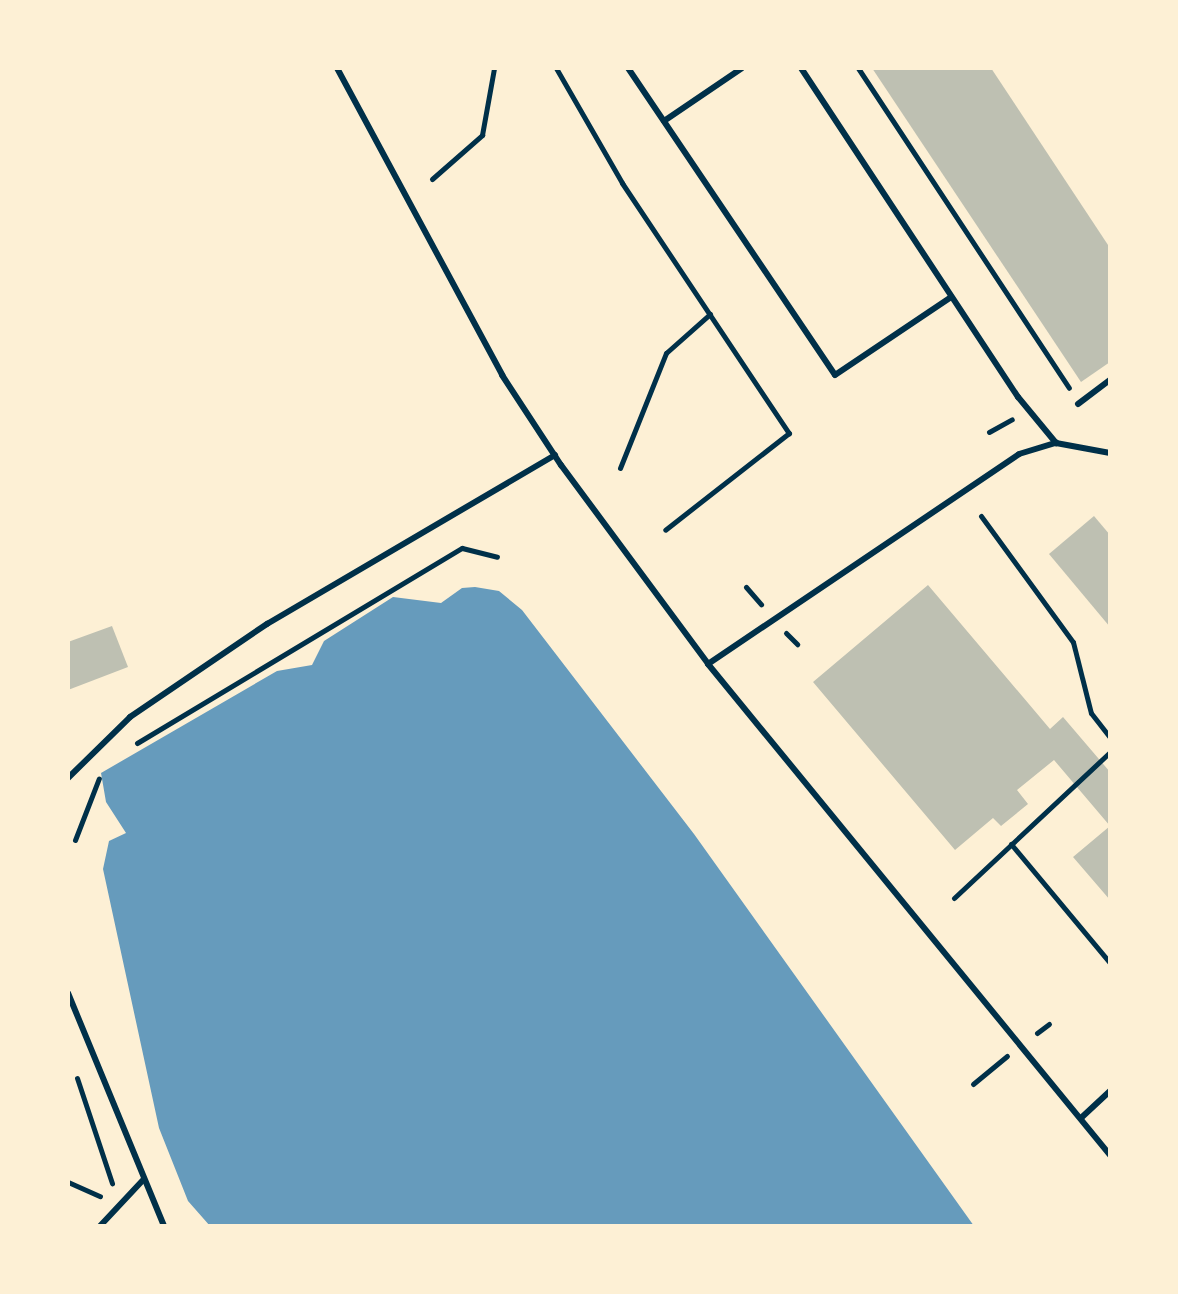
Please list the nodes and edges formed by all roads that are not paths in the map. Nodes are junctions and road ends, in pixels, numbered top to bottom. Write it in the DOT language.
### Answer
graph roads {
  1 [pos="337,68"];
  2 [pos="628,68"];
  3 [pos="742,68"];
  4 [pos="801,68"];
  5 [pos="664,121"];
  6 [pos="951,297"];
  7 [pos="1110,380"];
  8 [pos="1078,404"];
  9 [pos="1056,443"];
  10 [pos="555,455"];
  11 [pos="1109,455"];
  12 [pos="708,664"];
  13 [pos="68,778"];
  14 [pos="68,993"];
  15 [pos="1110,1091"];
  16 [pos="1081,1118"];
  17 [pos="1110,1155"];
  18 [pos="143,1180"];
  19 [pos="100,1226"];
  20 [pos="164,1226"];
  1 -- 10 [label="lane"];
  2 -- 5 [label="lane"];
  3 -- 5 [label="lane"];
  4 -- 6 [label="lane"];
  5 -- 6 [label="lane"];
  6 -- 9 [label="lane"];
  7 -- 8 [label="lane"];
  9 -- 11 [label="lane"];
  9 -- 12 [label="lane"];
  10 -- 12 [label="lane"];
  10 -- 13 [label="lane"];
  12 -- 16 [label="lane"];
  14 -- 18 [label="lane"];
  15 -- 16 [label="lane"];
  16 -- 17 [label="lane"];
  18 -- 19 [label="lane"];
  18 -- 20 [label="lane"];
}
